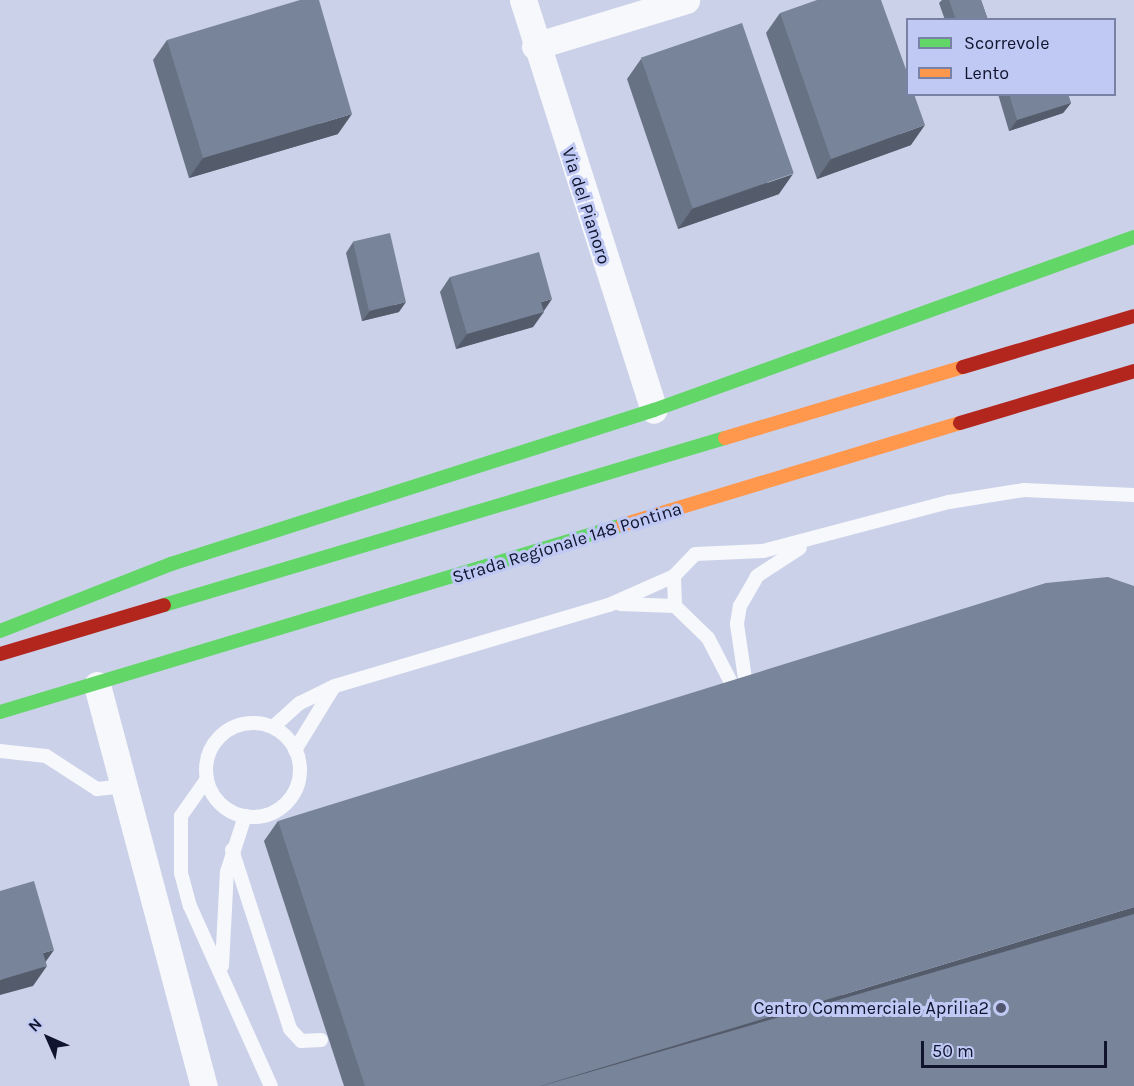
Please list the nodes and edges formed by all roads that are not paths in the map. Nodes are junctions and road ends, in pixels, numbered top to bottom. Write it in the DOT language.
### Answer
graph roads {
  1 [pos="523,0"];
  2 [pos="686,0"];
  3 [pos="535,46"];
  4 [pos="1134,237"];
  5 [pos="1134,316"];
  6 [pos="1134,371"];
  7 [pos="654,410"];
  8 [pos="1134,495"];
  9 [pos="812,541"];
  10 [pos="674,576"];
  11 [pos="609,605"];
  12 [pos="675,606"];
  13 [pos="0,631"];
  14 [pos="0,654"];
  15 [pos="97,685"];
  16 [pos="335,686"];
  17 [pos="0,712"];
  18 [pos="273,728"];
  19 [pos="295,750"];
  20 [pos="0,752"];
  21 [pos="207,779"];
  22 [pos="126,786"];
  23 [pos="245,816"];
  24 [pos="232,850"];
  25 [pos="222,969"];
  26 [pos="321,1040"];
  27 [pos="204,1086"];
  28 [pos="271,1086"];
  1 -- 3 [label="street, Via del Pianoro"];
  2 -- 3 [label="street"];
  3 -- 7 [label="street, Via del Pianoro"];
  4 -- 7 [label="main road"];
  5 -- 14 [label="main road"];
  6 -- 15 [label="main road, Strada Regionale 148 Pontina"];
  7 -- 13 [label="main road"];
  8 -- 9 [label="lane"];
  9 -- 10 [label="lane"];
  9 -- 12 [label="lane"];
  10 -- 11 [label="lane"];
  10 -- 12 [label="lane"];
  11 -- 12 [label="lane"];
  11 -- 16 [label="lane"];
  15 -- 17 [label="main road, Strada Regionale 148 Pontina"];
  15 -- 22 [label="street"];
  16 -- 18 [label="lane"];
  16 -- 19 [label="lane"];
  18 -- 19 [label="lane"];
  18 -- 21 [label="lane"];
  19 -- 23 [label="lane"];
  20 -- 22 [label="lane"];
  21 -- 23 [label="lane"];
  21 -- 25 [label="lane"];
  22 -- 27 [label="street"];
  23 -- 24 [label="lane"];
  24 -- 25 [label="lane"];
  24 -- 26 [label="lane"];
  25 -- 28 [label="lane"];
}
